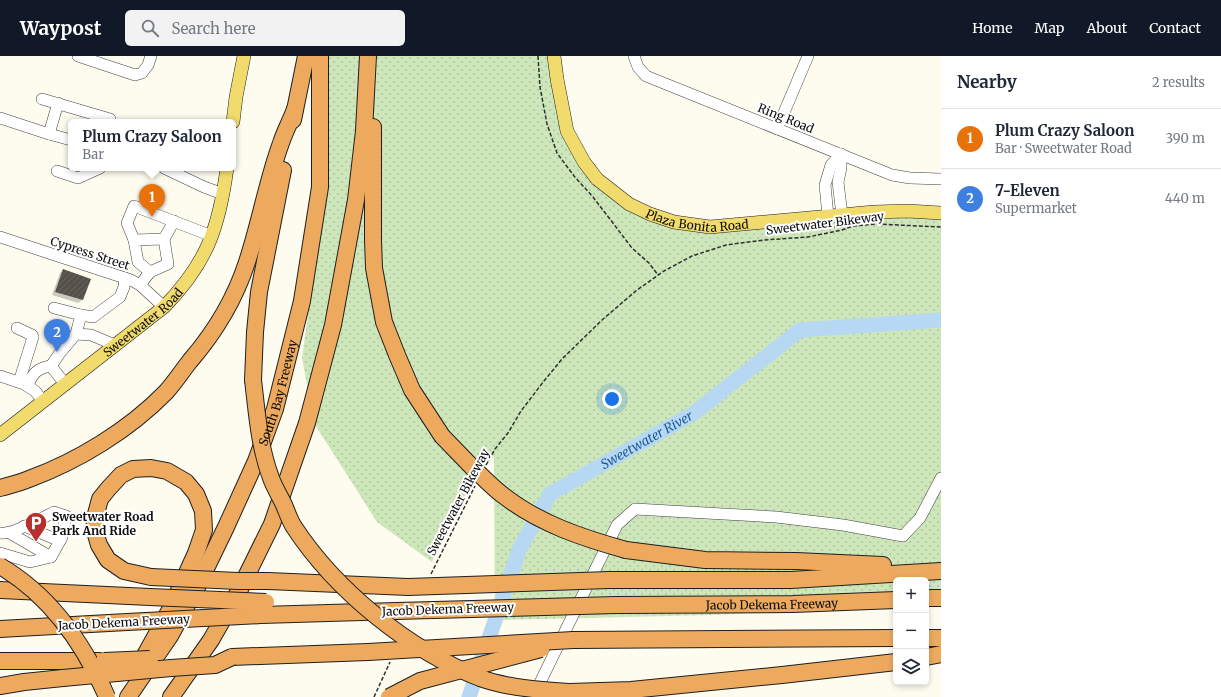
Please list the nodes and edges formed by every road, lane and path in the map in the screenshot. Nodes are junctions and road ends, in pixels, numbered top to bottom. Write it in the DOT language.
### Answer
graph roads {
  1 [pos="78,56"];
  2 [pos="244,56"];
  3 [pos="306,56"];
  4 [pos="320,56"];
  5 [pos="368,56"];
  6 [pos="372,56"];
  7 [pos="554,56"];
  8 [pos="634,56"];
  9 [pos="808,56"];
  10 [pos="95,59"];
  11 [pos="150,61"];
  12 [pos="42,99"];
  13 [pos="58,103"];
  14 [pos="295,109"];
  15 [pos="0,118"];
  16 [pos="103,119"];
  17 [pos="233,119"];
  18 [pos="777,129"];
  19 [pos="49,134"];
  20 [pos="68,139"];
  21 [pos="841,154"];
  22 [pos="57,171"];
  23 [pos="93,171"];
  24 [pos="170,171"];
  25 [pos="227,171"];
  26 [pos="941,179"];
  27 [pos="223,194"];
  28 [pos="941,213"];
  29 [pos="842,215"];
  30 [pos="828,216"];
  31 [pos="179,223"];
  32 [pos="941,227"];
  33 [pos="212,236"];
  34 [pos="0,237"];
  35 [pos="164,239"];
  36 [pos="134,240"];
  37 [pos="150,272"];
  38 [pos="125,278"];
  39 [pos="140,285"];
  40 [pos="164,307"];
  41 [pos="54,308"];
  42 [pos="81,315"];
  43 [pos="17,328"];
  44 [pos="76,334"];
  45 [pos="115,345"];
  46 [pos="51,366"];
  47 [pos="0,376"];
  48 [pos="24,384"];
  49 [pos="65,384"];
  50 [pos="43,401"];
  51 [pos="0,435"];
  52 [pos="478,473"];
  53 [pos="941,478"];
  54 [pos="0,488"];
  55 [pos="24,526"];
  56 [pos="4,532"];
  57 [pos="60,541"];
  58 [pos="0,553"];
  59 [pos="52,557"];
  60 [pos="0,566"];
  61 [pos="941,570"];
  62 [pos="430,575"];
  63 [pos="0,590"];
  64 [pos="239,591"];
  65 [pos="929,598"];
  66 [pos="941,598"];
  67 [pos="893,600"];
  68 [pos="263,608"];
  69 [pos="0,629"];
  70 [pos="893,638"];
  71 [pos="929,638"];
  72 [pos="941,638"];
  73 [pos="574,640"];
  74 [pos="941,654"];
  75 [pos="929,656"];
  76 [pos="232,657"];
  77 [pos="392,657"];
  78 [pos="0,661"];
  79 [pos="893,662"];
  80 [pos="0,686"];
  81 [pos="133,690"];
  82 [pos="107,697"];
  83 [pos="171,697"];
  84 [pos="184,697"];
  85 [pos="374,697"];
  86 [pos="389,697"];
  87 [pos="532,697"];
  1 -- 10 [label="street"];
  2 -- 17 [label="main road"];
  3 -- 14 [label="highway"];
  4 -- 81 [label="highway, South Bay Freeway"];
  5 -- 64 [label="highway"];
  6 -- 52 [label="highway"];
  7 -- 30 [label="main road, Plaza Bonita Road"];
  8 -- 18 [label="street, Ring Road"];
  9 -- 18 [label="street"];
  10 -- 11 [label="street"];
  12 -- 13 [label="street"];
  13 -- 16 [label="street"];
  13 -- 19 [label="street"];
  14 -- 54 [label="highway"];
  14 -- 79 [label="highway, bridge"];
  15 -- 19 [label="street"];
  18 -- 21 [label="street, Ring Road"];
  19 -- 20 [label="street"];
  21 -- 26 [label="street, Ring Road"];
  21 -- 29 [label="street"];
  21 -- 30 [label="street"];
  22 -- 23 [label="street"];
  24 -- 27 [label="street"];
  25 -- 27 [label="main road, Sweetwater Road"];
  27 -- 33 [label="main road, Sweetwater Road"];
  28 -- 29 [label="main road, Plaza Bonita Road"];
  29 -- 30 [label="main road, Plaza Bonita Road"];
  31 -- 33 [label="street"];
  31 -- 35 [label="street"];
  31 -- 36 [label="street"];
  32 -- 52 [label="path, Sweetwater Bikeway"];
  33 -- 40 [label="main road, Sweetwater Road"];
  34 -- 38 [label="street, Cypress Street"];
  35 -- 36 [label="street"];
  35 -- 37 [label="street"];
  36 -- 37 [label="street"];
  37 -- 39 [label="street"];
  38 -- 39 [label="street, Cypress Street"];
  38 -- 42 [label="street"];
  39 -- 40 [label="street, Cypress Street"];
  40 -- 45 [label="main road, Sweetwater Road"];
  41 -- 42 [label="street"];
  42 -- 44 [label="street"];
  43 -- 48 [label="street"];
  44 -- 45 [label="street"];
  44 -- 46 [label="street"];
  45 -- 49 [label="main road, Sweetwater Road"];
  46 -- 48 [label="street"];
  46 -- 49 [label="street"];
  47 -- 48 [label="street"];
  48 -- 50 [label="street"];
  49 -- 50 [label="main road, Sweetwater Road"];
  50 -- 51 [label="main road, Sweetwater Road"];
  52 -- 61 [label="highway, bridge"];
  52 -- 62 [label="path, Sweetwater Bikeway"];
  53 -- 87 [label="street"];
  55 -- 56 [label="street"];
  55 -- 57 [label="street"];
  55 -- 57 [label="street"];
  56 -- 59 [label="street"];
  57 -- 59 [label="street"];
  58 -- 59 [label="street"];
  60 -- 82 [label="highway, bridge"];
  61 -- 81 [label="highway, bridge"];
  63 -- 68 [label="highway, bridge"];
  64 -- 83 [label="highway"];
  64 -- 84 [label="highway"];
  65 -- 66 [label="highway"];
  67 -- 68 [label="highway, Jacob Dekema Freeway, bridge"];
  68 -- 69 [label="highway, Jacob Dekema Freeway, bridge"];
  70 -- 73 [label="highway"];
  71 -- 72 [label="highway"];
  73 -- 76 [label="highway, bridge"];
  73 -- 86 [label="highway, bridge"];
  74 -- 75 [label="highway"];
  76 -- 78 [label="highway, bridge"];
  76 -- 80 [label="highway, bridge"];
  77 -- 85 [label="path"];
}
